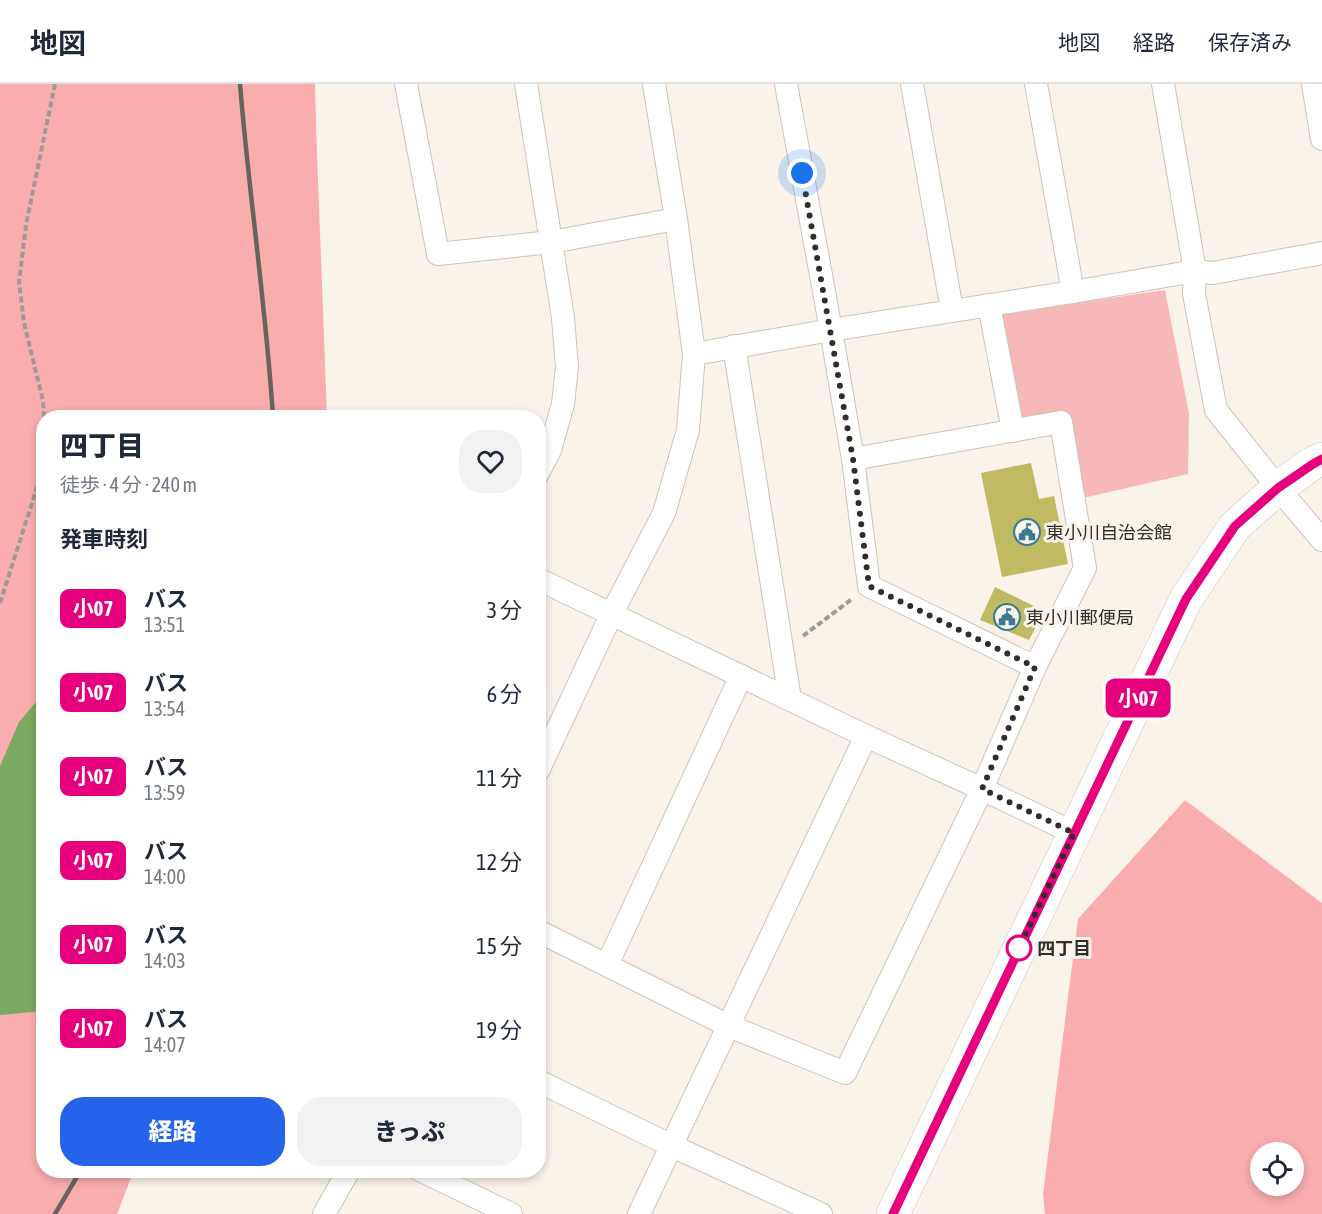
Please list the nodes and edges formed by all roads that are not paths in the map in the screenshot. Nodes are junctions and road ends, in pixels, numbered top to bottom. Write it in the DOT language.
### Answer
graph roads {
  1 [pos="406,84"];
  2 [pos="525,84"];
  3 [pos="654,84"];
  4 [pos="786,84"];
  5 [pos="912,84"];
  6 [pos="1036,84"];
  7 [pos="1163,84"];
  8 [pos="1313,84"];
  9 [pos="1322,139"];
  10 [pos="676,219"];
  11 [pos="551,242"];
  12 [pos="1322,253"];
  13 [pos="1195,271"];
  14 [pos="1073,292"];
  15 [pos="989,305"];
  16 [pos="952,310"];
  17 [pos="831,330"];
  18 [pos="734,346"];
  19 [pos="694,354"];
  20 [pos="1013,431"];
  21 [pos="546,458"];
  22 [pos="853,459"];
  23 [pos="1322,459"];
  24 [pos="1278,488"];
  25 [pos="1322,540"];
  26 [pos="546,583"];
  27 [pos="612,614"];
  28 [pos="1035,667"];
  29 [pos="741,676"];
  30 [pos="790,699"];
  31 [pos="866,736"];
  32 [pos="546,754"];
  33 [pos="982,789"];
  34 [pos="1074,833"];
  35 [pos="546,935"];
  36 [pos="607,965"];
  37 [pos="729,1026"];
  38 [pos="546,1085"];
  39 [pos="672,1146"];
  40 [pos="345,1178"];
  41 [pos="433,1178"];
  42 [pos="479,1207"];
  43 [pos="324,1214"];
  44 [pos="511,1214"];
  45 [pos="639,1214"];
  46 [pos="821,1214"];
  47 [pos="893,1214"];
  1 -- 11 [label="street"];
  2 -- 11 [label="street"];
  3 -- 10 [label="street"];
  4 -- 17 [label="street"];
  5 -- 16 [label="street"];
  6 -- 14 [label="street"];
  7 -- 13 [label="street"];
  8 -- 9 [label="street"];
  10 -- 11 [label="street"];
  10 -- 19 [label="street"];
  11 -- 21 [label="street"];
  12 -- 13 [label="street"];
  13 -- 14 [label="street"];
  13 -- 24 [label="street"];
  14 -- 15 [label="street"];
  15 -- 16 [label="street"];
  15 -- 20 [label="street"];
  16 -- 17 [label="street"];
  17 -- 18 [label="street"];
  17 -- 22 [label="street"];
  18 -- 19 [label="street"];
  18 -- 30 [label="street"];
  19 -- 27 [label="street"];
  20 -- 22 [label="street"];
  20 -- 28 [label="street"];
  22 -- 28 [label="street"];
  23 -- 24 [label="street"];
  24 -- 25 [label="street"];
  24 -- 34 [label="street"];
  26 -- 27 [label="street"];
  27 -- 29 [label="street"];
  27 -- 32 [label="street"];
  28 -- 33 [label="street"];
  29 -- 30 [label="street"];
  29 -- 36 [label="street"];
  30 -- 31 [label="street"];
  31 -- 33 [label="street"];
  31 -- 37 [label="street"];
  33 -- 34 [label="street"];
  33 -- 37 [label="street"];
  34 -- 47 [label="street"];
  35 -- 36 [label="street"];
  36 -- 37 [label="street"];
  37 -- 39 [label="street"];
  38 -- 39 [label="street"];
  39 -- 45 [label="street"];
  39 -- 46 [label="street"];
  40 -- 43 [label="street"];
  41 -- 42 [label="street"];
  42 -- 44 [label="street"];
}
